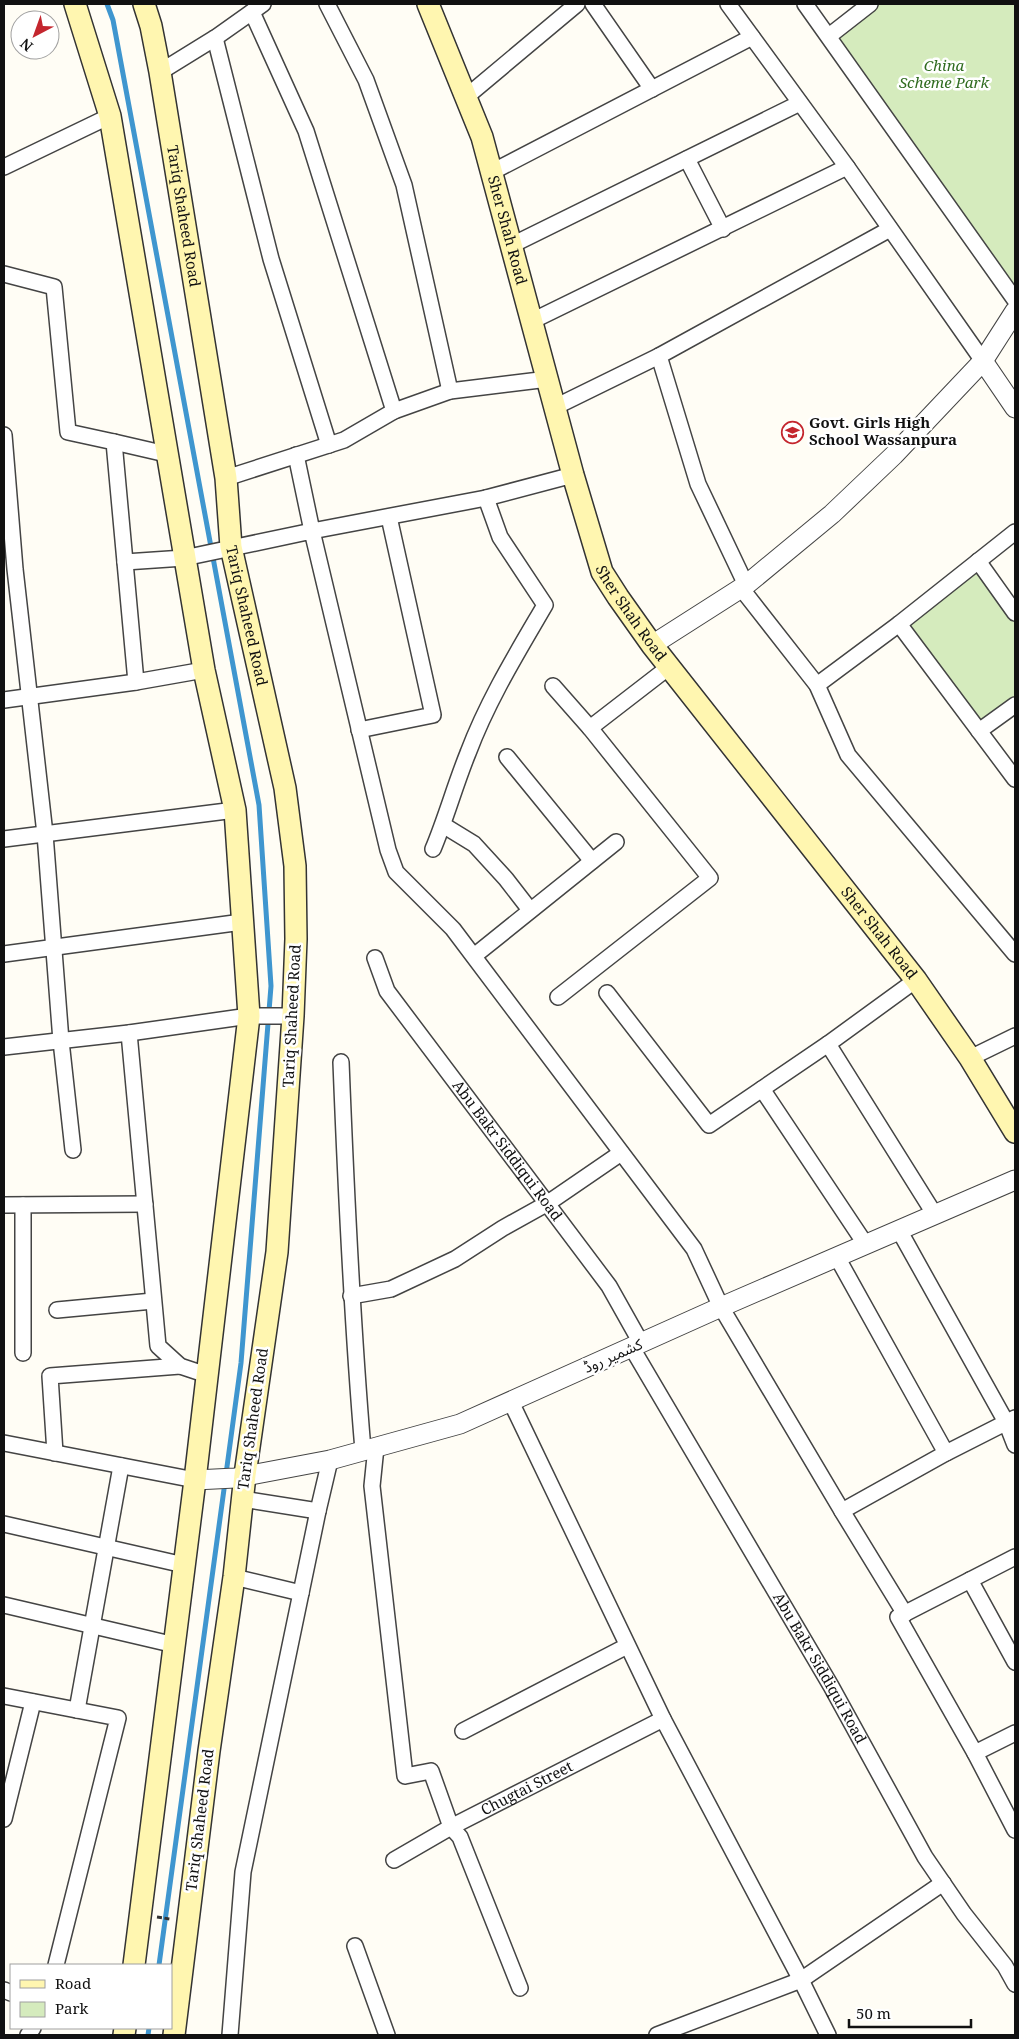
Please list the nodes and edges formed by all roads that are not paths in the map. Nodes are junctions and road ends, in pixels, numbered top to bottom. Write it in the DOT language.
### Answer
graph roads {
  1 [pos="75,4"];
  2 [pos="144,4"];
  3 [pos="327,4"];
  4 [pos="428,4"];
  5 [pos="578,4"];
  6 [pos="593,4"];
  7 [pos="728,4"];
  8 [pos="805,4"];
  9 [pos="870,4"];
  10 [pos="257,8"];
  11 [pos="829,36"];
  12 [pos="752,37"];
  13 [pos="215,38"];
  14 [pos="160,72"];
  15 [pos="652,89"];
  16 [pos="466,97"];
  17 [pos="800,103"];
  18 [pos="110,116"];
  19 [pos="688,159"];
  20 [pos="4,166"];
  21 [pos="847,167"];
  22 [pos="492,172"];
  23 [pos="723,229"];
  24 [pos="890,229"];
  25 [pos="512,245"];
  26 [pos="4,274"];
  27 [pos="1015,300"];
  28 [pos="1015,311"];
  29 [pos="532,321"];
  30 [pos="659,356"];
  31 [pos="983,361"];
  32 [pos="548,379"];
  33 [pos="450,391"];
  34 [pos="555,407"];
  35 [pos="1015,408"];
  36 [pos="394,411"];
  37 [pos="4,435"];
  38 [pos="114,442"];
  39 [pos="329,445"];
  40 [pos="166,454"];
  41 [pos="296,455"];
  42 [pos="573,475"];
  43 [pos="226,478"];
  44 [pos="486,498"];
  45 [pos="389,516"];
  46 [pos="312,531"];
  47 [pos="1015,532"];
  48 [pos="228,547"];
  49 [pos="187,557"];
  50 [pos="978,561"];
  51 [pos="125,562"];
  52 [pos="744,586"];
  53 [pos="1015,613"];
  54 [pos="898,624"];
  55 [pos="652,645"];
  56 [pos="669,667"];
  57 [pos="204,670"];
  58 [pos="136,682"];
  59 [pos="817,685"];
  60 [pos="553,686"];
  61 [pos="30,697"];
  62 [pos="4,700"];
  63 [pos="1015,705"];
  64 [pos="590,728"];
  65 [pos="360,730"];
  66 [pos="979,731"];
  67 [pos="507,757"];
  68 [pos="1015,779"];
  69 [pos="235,810"];
  70 [pos="443,824"];
  71 [pos="45,834"];
  72 [pos="4,839"];
  73 [pos="616,842"];
  74 [pos="433,849"];
  75 [pos="592,861"];
  76 [pos="530,910"];
  77 [pos="242,922"];
  78 [pos="54,948"];
  79 [pos="4,954"];
  80 [pos="1015,954"];
  81 [pos="474,956"];
  82 [pos="375,958"];
  83 [pos="916,980"];
  84 [pos="607,993"];
  85 [pos="558,997"];
  86 [pos="257,1016"];
  87 [pos="288,1016"];
  88 [pos="129,1033"];
  89 [pos="1015,1036"];
  90 [pos="61,1041"];
  91 [pos="828,1044"];
  92 [pos="4,1047"];
  93 [pos="970,1058"];
  94 [pos="341,1062"];
  95 [pos="762,1089"];
  96 [pos="1015,1132"];
  97 [pos="74,1150"];
  98 [pos="621,1153"];
  99 [pos="1015,1180"];
  100 [pos="548,1203"];
  101 [pos="145,1204"];
  102 [pos="4,1205"];
  103 [pos="23,1205"];
  104 [pos="935,1215"];
  105 [pos="899,1230"];
  106 [pos="866,1245"];
  107 [pos="837,1257"];
  108 [pos="351,1296"];
  109 [pos="154,1301"];
  110 [pos="721,1307"];
  111 [pos="57,1310"];
  112 [pos="637,1345"];
  113 [pos="24,1353"];
  114 [pos="180,1366"];
  115 [pos="207,1374"];
  116 [pos="512,1402"];
  117 [pos="1010,1420"];
  118 [pos="4,1443"];
  119 [pos="1015,1445"];
  120 [pos="370,1448"];
  121 [pos="55,1453"];
  122 [pos="946,1453"];
  123 [pos="330,1460"];
  124 [pos="121,1466"];
  125 [pos="240,1476"];
  126 [pos="195,1480"];
  127 [pos="242,1498"];
  128 [pos="318,1511"];
  129 [pos="842,1511"];
  130 [pos="4,1524"];
  131 [pos="106,1547"];
  132 [pos="1015,1557"];
  133 [pos="184,1564"];
  134 [pos="234,1576"];
  135 [pos="970,1580"];
  136 [pos="301,1593"];
  137 [pos="4,1605"];
  138 [pos="905,1614"];
  139 [pos="92,1626"];
  140 [pos="175,1645"];
  141 [pos="627,1646"];
  142 [pos="1015,1662"];
  143 [pos="4,1696"];
  144 [pos="33,1702"];
  145 [pos="77,1710"];
  146 [pos="663,1719"];
  147 [pos="463,1731"];
  148 [pos="1015,1733"];
  149 [pos="975,1753"];
  150 [pos="4,1819"];
  151 [pos="451,1827"];
  152 [pos="1015,1830"];
  153 [pos="394,1860"];
  154 [pos="943,1883"];
  155 [pos="356,1946"];
  156 [pos="56,1964"];
  157 [pos="134,1964"];
  158 [pos="801,1980"];
  159 [pos="1015,1984"];
  160 [pos="520,1988"];
  161 [pos="174,2035"];
  162 [pos="230,2035"];
  163 [pos="387,2035"];
  164 [pos="657,2035"];
  165 [pos="828,2035"];
  1 -- 18 [label="main road"];
  2 -- 14 [label="main road, Tariq Shaheed Road"];
  3 -- 33 [label="street"];
  4 -- 16 [label="main road, Sher Shah Road"];
  5 -- 16 [label="street"];
  6 -- 15 [label="street"];
  7 -- 12 [label="street"];
  8 -- 11 [label="street"];
  9 -- 11 [label="street"];
  10 -- 13 [label="street"];
  10 -- 36 [label="street"];
  11 -- 27 [label="street"];
  12 -- 15 [label="street"];
  12 -- 17 [label="street"];
  13 -- 14 [label="street"];
  13 -- 39 [label="street"];
  14 -- 43 [label="main road, Tariq Shaheed Road"];
  15 -- 22 [label="street"];
  16 -- 22 [label="main road, Sher Shah Road"];
  17 -- 19 [label="street"];
  17 -- 21 [label="street"];
  18 -- 20 [label="street"];
  18 -- 40 [label="main road"];
  19 -- 23 [label="street"];
  19 -- 25 [label="street"];
  21 -- 23 [label="street"];
  21 -- 24 [label="street"];
  22 -- 25 [label="main road, Sher Shah Road"];
  23 -- 29 [label="street"];
  24 -- 30 [label="street"];
  24 -- 31 [label="street"];
  25 -- 29 [label="main road, Sher Shah Road"];
  26 -- 38 [label="street"];
  28 -- 31 [label="street"];
  29 -- 32 [label="main road, Sher Shah Road"];
  30 -- 34 [label="street"];
  30 -- 52 [label="street"];
  31 -- 35 [label="street"];
  31 -- 52 [label="street"];
  32 -- 33 [label="street"];
  32 -- 34 [label="main road, Sher Shah Road"];
  33 -- 36 [label="street"];
  34 -- 42 [label="main road, Sher Shah Road"];
  36 -- 39 [label="street"];
  37 -- 61 [label="street"];
  38 -- 40 [label="street"];
  38 -- 51 [label="street"];
  39 -- 41 [label="street"];
  40 -- 49 [label="main road"];
  41 -- 43 [label="street"];
  41 -- 46 [label="street"];
  42 -- 44 [label="street"];
  42 -- 55 [label="main road, Sher Shah Road"];
  43 -- 48 [label="main road, Tariq Shaheed Road"];
  44 -- 45 [label="street"];
  44 -- 70 [label="street"];
  45 -- 46 [label="street"];
  45 -- 65 [label="street"];
  46 -- 48 [label="street"];
  46 -- 65 [label="street"];
  47 -- 50 [label="street"];
  48 -- 49 [label="street"];
  48 -- 87 [label="main road, Tariq Shaheed Road"];
  49 -- 51 [label="street"];
  49 -- 57 [label="main road"];
  50 -- 53 [label="street"];
  50 -- 54 [label="street"];
  51 -- 58 [label="street"];
  52 -- 55 [label="street"];
  52 -- 59 [label="street"];
  54 -- 59 [label="street"];
  54 -- 66 [label="street"];
  55 -- 56 [label="main road, Sher Shah Road"];
  56 -- 64 [label="street"];
  56 -- 83 [label="main road, Sher Shah Road"];
  57 -- 58 [label="street"];
  57 -- 69 [label="main road"];
  58 -- 61 [label="street"];
  59 -- 80 [label="street"];
  60 -- 64 [label="street"];
  61 -- 62 [label="street"];
  61 -- 71 [label="street"];
  63 -- 66 [label="street"];
  64 -- 85 [label="street"];
  65 -- 81 [label="street"];
  66 -- 68 [label="street"];
  67 -- 75 [label="street"];
  69 -- 71 [label="street"];
  69 -- 77 [label="main road"];
  70 -- 74 [label="street"];
  70 -- 76 [label="street"];
  71 -- 72 [label="street"];
  71 -- 78 [label="street"];
  73 -- 75 [label="street"];
  75 -- 76 [label="street"];
  76 -- 81 [label="street"];
  77 -- 78 [label="street"];
  77 -- 86 [label="main road"];
  78 -- 79 [label="street"];
  78 -- 90 [label="street"];
  81 -- 98 [label="street"];
  82 -- 100 [label="street, Abu Bakr Siddiqui Road"];
  83 -- 91 [label="street"];
  83 -- 93 [label="main road, Sher Shah Road"];
  84 -- 95 [label="street"];
  86 -- 87 [label="street"];
  86 -- 88 [label="street"];
  86 -- 115 [label="main road"];
  87 -- 125 [label="main road, Tariq Shaheed Road"];
  88 -- 90 [label="street"];
  88 -- 101 [label="street"];
  89 -- 93 [label="street"];
  90 -- 92 [label="street"];
  90 -- 97 [label="street"];
  91 -- 95 [label="street"];
  91 -- 104 [label="street"];
  93 -- 96 [label="main road, Sher Shah Road"];
  94 -- 108 [label="street"];
  95 -- 106 [label="street"];
  98 -- 100 [label="street"];
  98 -- 110 [label="street"];
  99 -- 104 [label="street, کشمیر روڈ"];
  100 -- 108 [label="street"];
  100 -- 112 [label="street, Abu Bakr Siddiqui Road"];
  101 -- 103 [label="street"];
  101 -- 109 [label="street"];
  102 -- 103 [label="street"];
  103 -- 113 [label="street"];
  104 -- 105 [label="street, کشمیر روڈ"];
  105 -- 106 [label="street, کشمیر روڈ"];
  105 -- 117 [label="street"];
  106 -- 107 [label="street, کشمیر روڈ"];
  107 -- 110 [label="street, کشمیر روڈ"];
  107 -- 122 [label="street"];
  108 -- 120 [label="street"];
  109 -- 111 [label="street"];
  109 -- 114 [label="street"];
  110 -- 112 [label="street, کشمیر روڈ"];
  110 -- 129 [label="street"];
  112 -- 116 [label="street, کشمیر روڈ"];
  112 -- 154 [label="street, Abu Bakr Siddiqui Road"];
  114 -- 115 [label="street"];
  114 -- 121 [label="street"];
  115 -- 126 [label="main road"];
  116 -- 120 [label="street, کشمیر روڈ"];
  116 -- 141 [label="street"];
  117 -- 119 [label="street"];
  117 -- 122 [label="street"];
  118 -- 121 [label="street"];
  120 -- 123 [label="street, کشمیر روڈ"];
  120 -- 151 [label="street"];
  121 -- 124 [label="street"];
  122 -- 129 [label="street"];
  123 -- 125 [label="street, کشمیر روڈ"];
  123 -- 128 [label="street"];
  124 -- 126 [label="street"];
  124 -- 131 [label="street"];
  125 -- 126 [label="street, کشمیر روڈ"];
  125 -- 127 [label="main road, Tariq Shaheed Road"];
  126 -- 133 [label="main road"];
  127 -- 128 [label="street"];
  127 -- 134 [label="main road, Tariq Shaheed Road"];
  128 -- 136 [label="street"];
  129 -- 138 [label="street"];
  130 -- 131 [label="street"];
  131 -- 133 [label="street"];
  131 -- 139 [label="street"];
  132 -- 135 [label="street"];
  133 -- 140 [label="main road"];
  134 -- 136 [label="street"];
  134 -- 161 [label="main road, Tariq Shaheed Road"];
  135 -- 138 [label="street"];
  135 -- 142 [label="street"];
  136 -- 162 [label="street"];
  137 -- 139 [label="street"];
  138 -- 149 [label="street"];
  139 -- 140 [label="street"];
  139 -- 145 [label="street"];
  140 -- 157 [label="main road"];
  141 -- 146 [label="street"];
  141 -- 147 [label="street"];
  143 -- 144 [label="street"];
  144 -- 145 [label="street"];
  144 -- 150 [label="street"];
  145 -- 156 [label="street"];
  146 -- 151 [label="street, Chugtai Street"];
  146 -- 158 [label="street"];
  148 -- 149 [label="street"];
  149 -- 152 [label="street"];
  151 -- 153 [label="street, Chugtai Street"];
  151 -- 160 [label="street"];
  154 -- 158 [label="street"];
  154 -- 159 [label="street, Abu Bakr Siddiqui Road"];
  155 -- 163 [label="street"];
  158 -- 164 [label="street"];
  158 -- 165 [label="street"];
}
